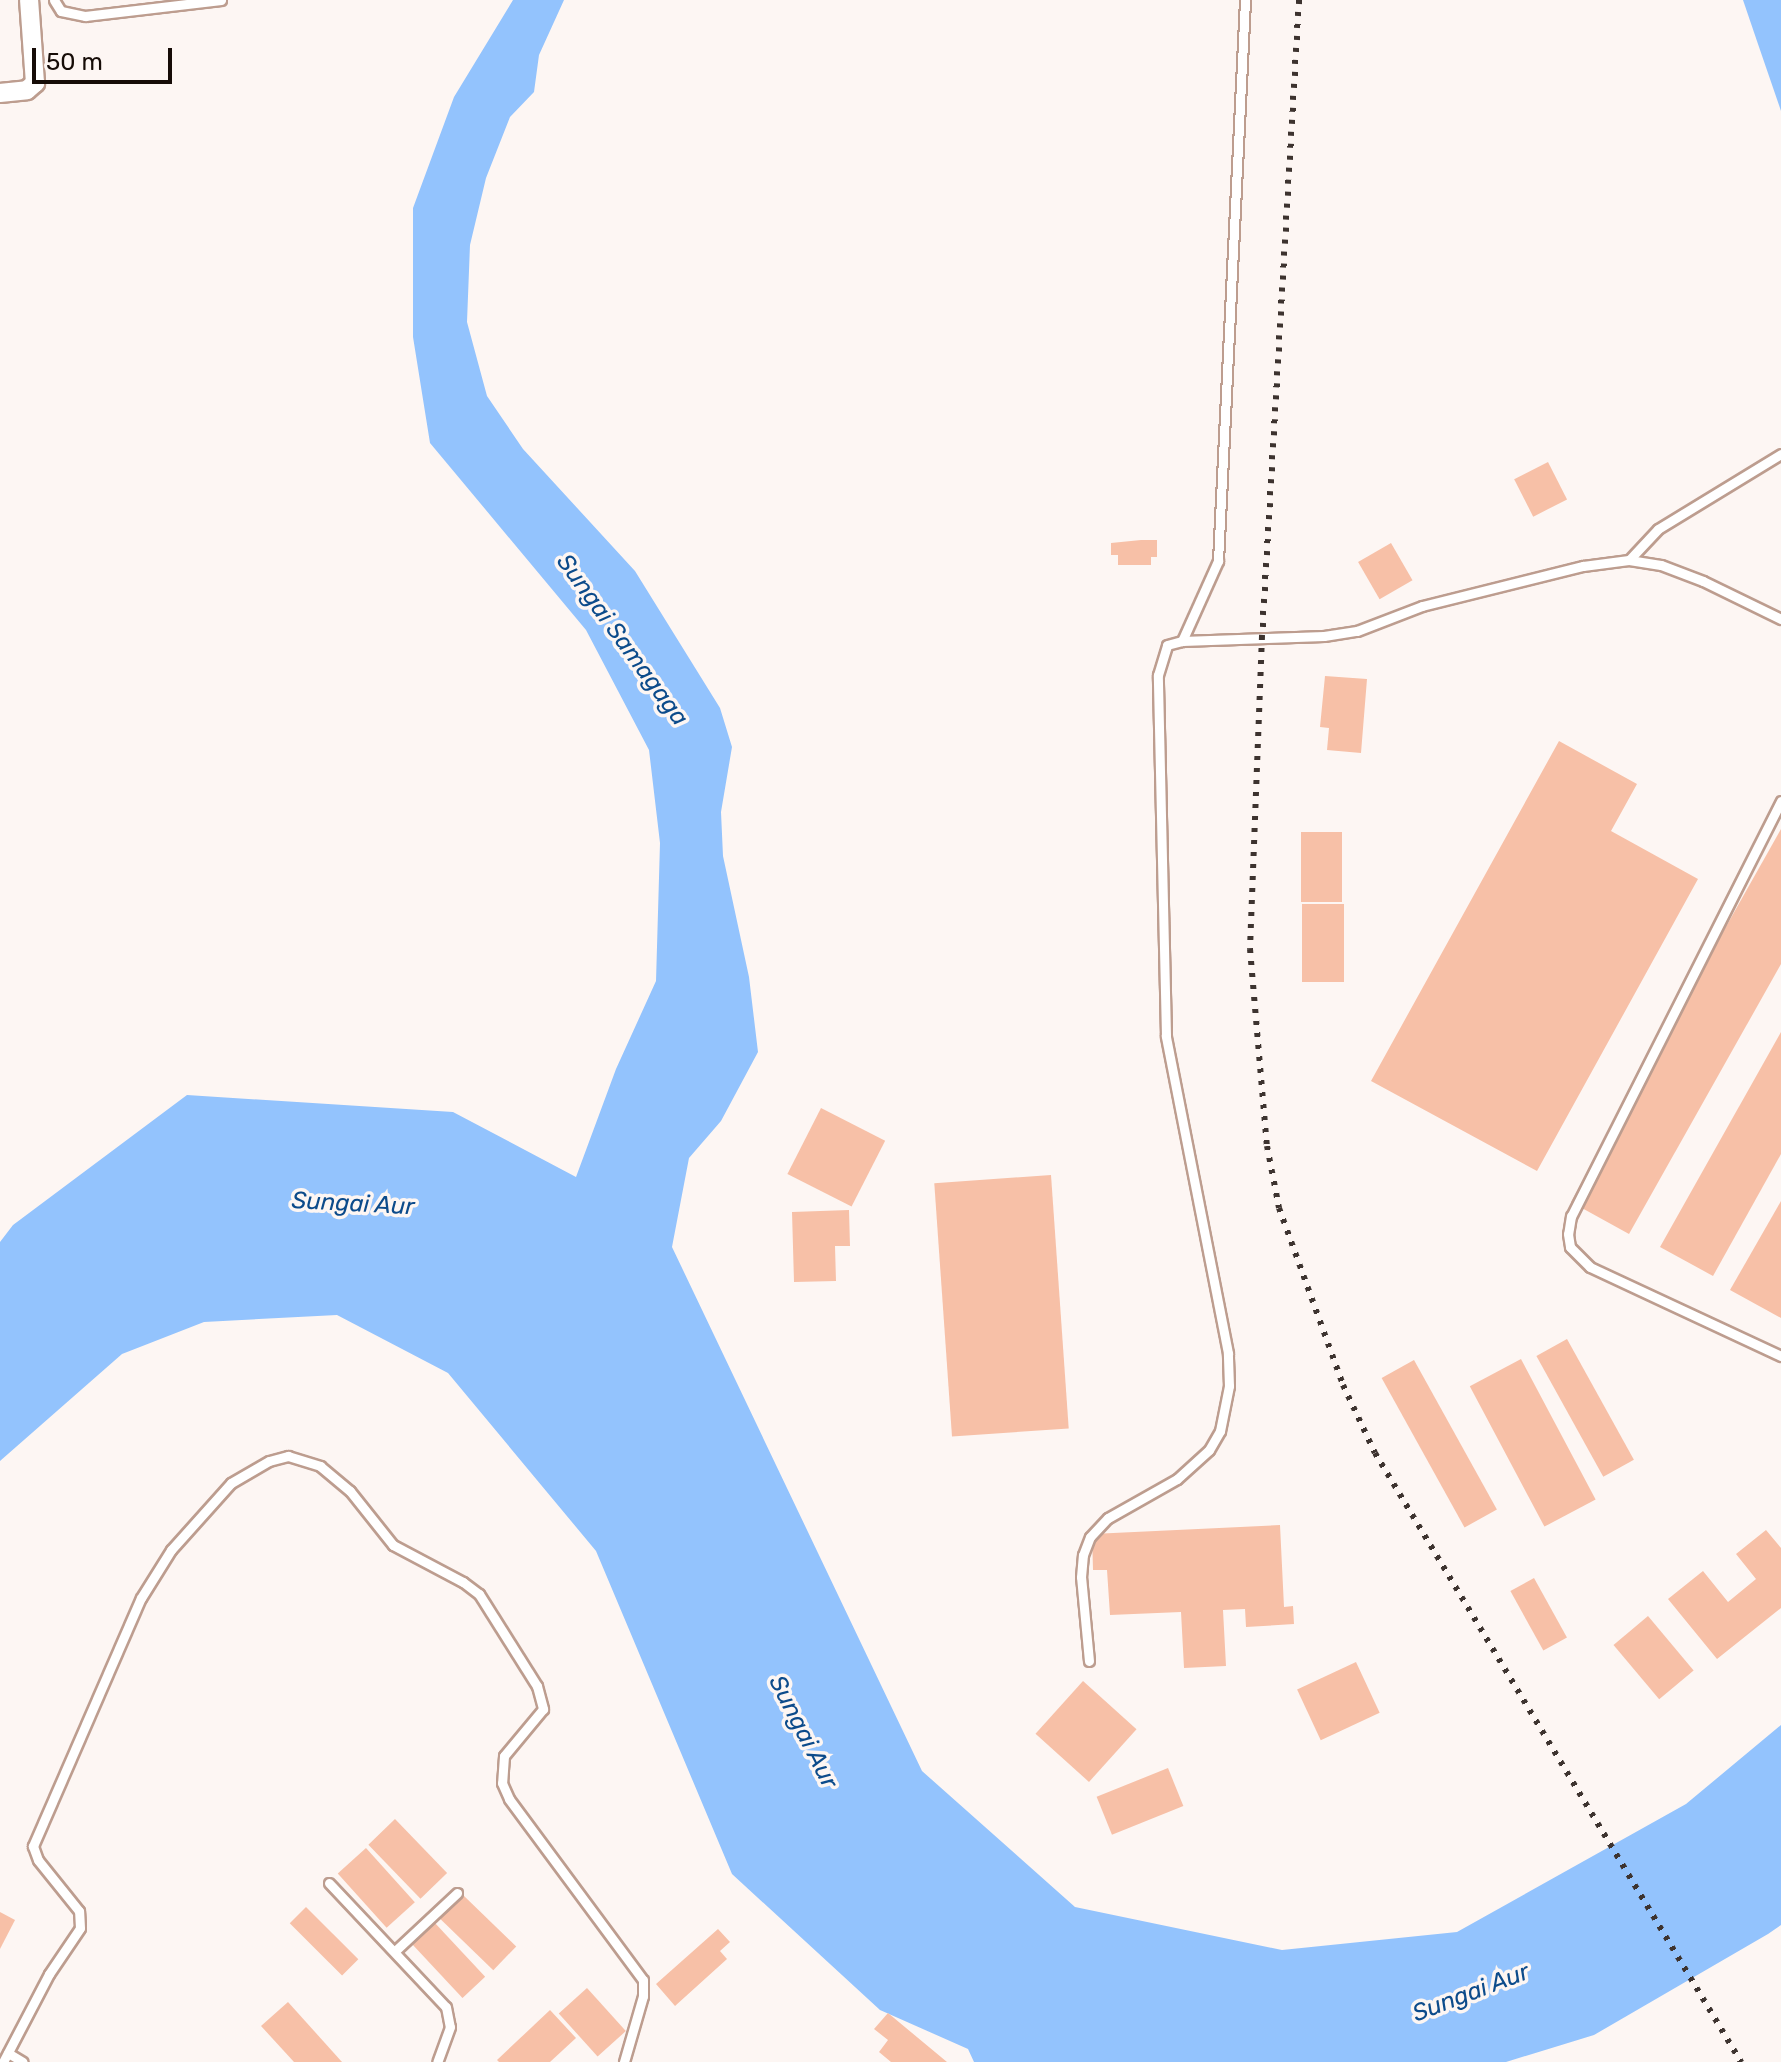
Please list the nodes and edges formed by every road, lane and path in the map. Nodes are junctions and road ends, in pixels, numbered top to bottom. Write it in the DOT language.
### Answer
graph roads {
  1 [pos="29,0"];
  2 [pos="54,0"];
  3 [pos="221,0"];
  4 [pos="1245,0"];
  5 [pos="0,93"];
  6 [pos="1781,454"];
  7 [pos="1629,560"];
  8 [pos="1781,619"];
  9 [pos="1182,641"];
  10 [pos="1781,801"];
  11 [pos="1781,1356"];
  12 [pos="1089,1661"];
  13 [pos="329,1883"];
  14 [pos="457,1893"];
  15 [pos="395,1951"];
  16 [pos="6,2058"];
  17 [pos="23,2062"];
  18 [pos="437,2062"];
  19 [pos="624,2062"];
  1 -- 5 [label="street"];
  2 -- 3 [label="lane"];
  4 -- 9 [label="lane"];
  6 -- 7 [label="lane"];
  7 -- 8 [label="lane"];
  7 -- 9 [label="lane"];
  9 -- 12 [label="lane"];
  10 -- 11 [label="lane"];
  13 -- 15 [label="lane"];
  14 -- 15 [label="lane"];
  15 -- 18 [label="lane"];
  16 -- 17 [label="lane"];
  16 -- 19 [label="lane"];
}
